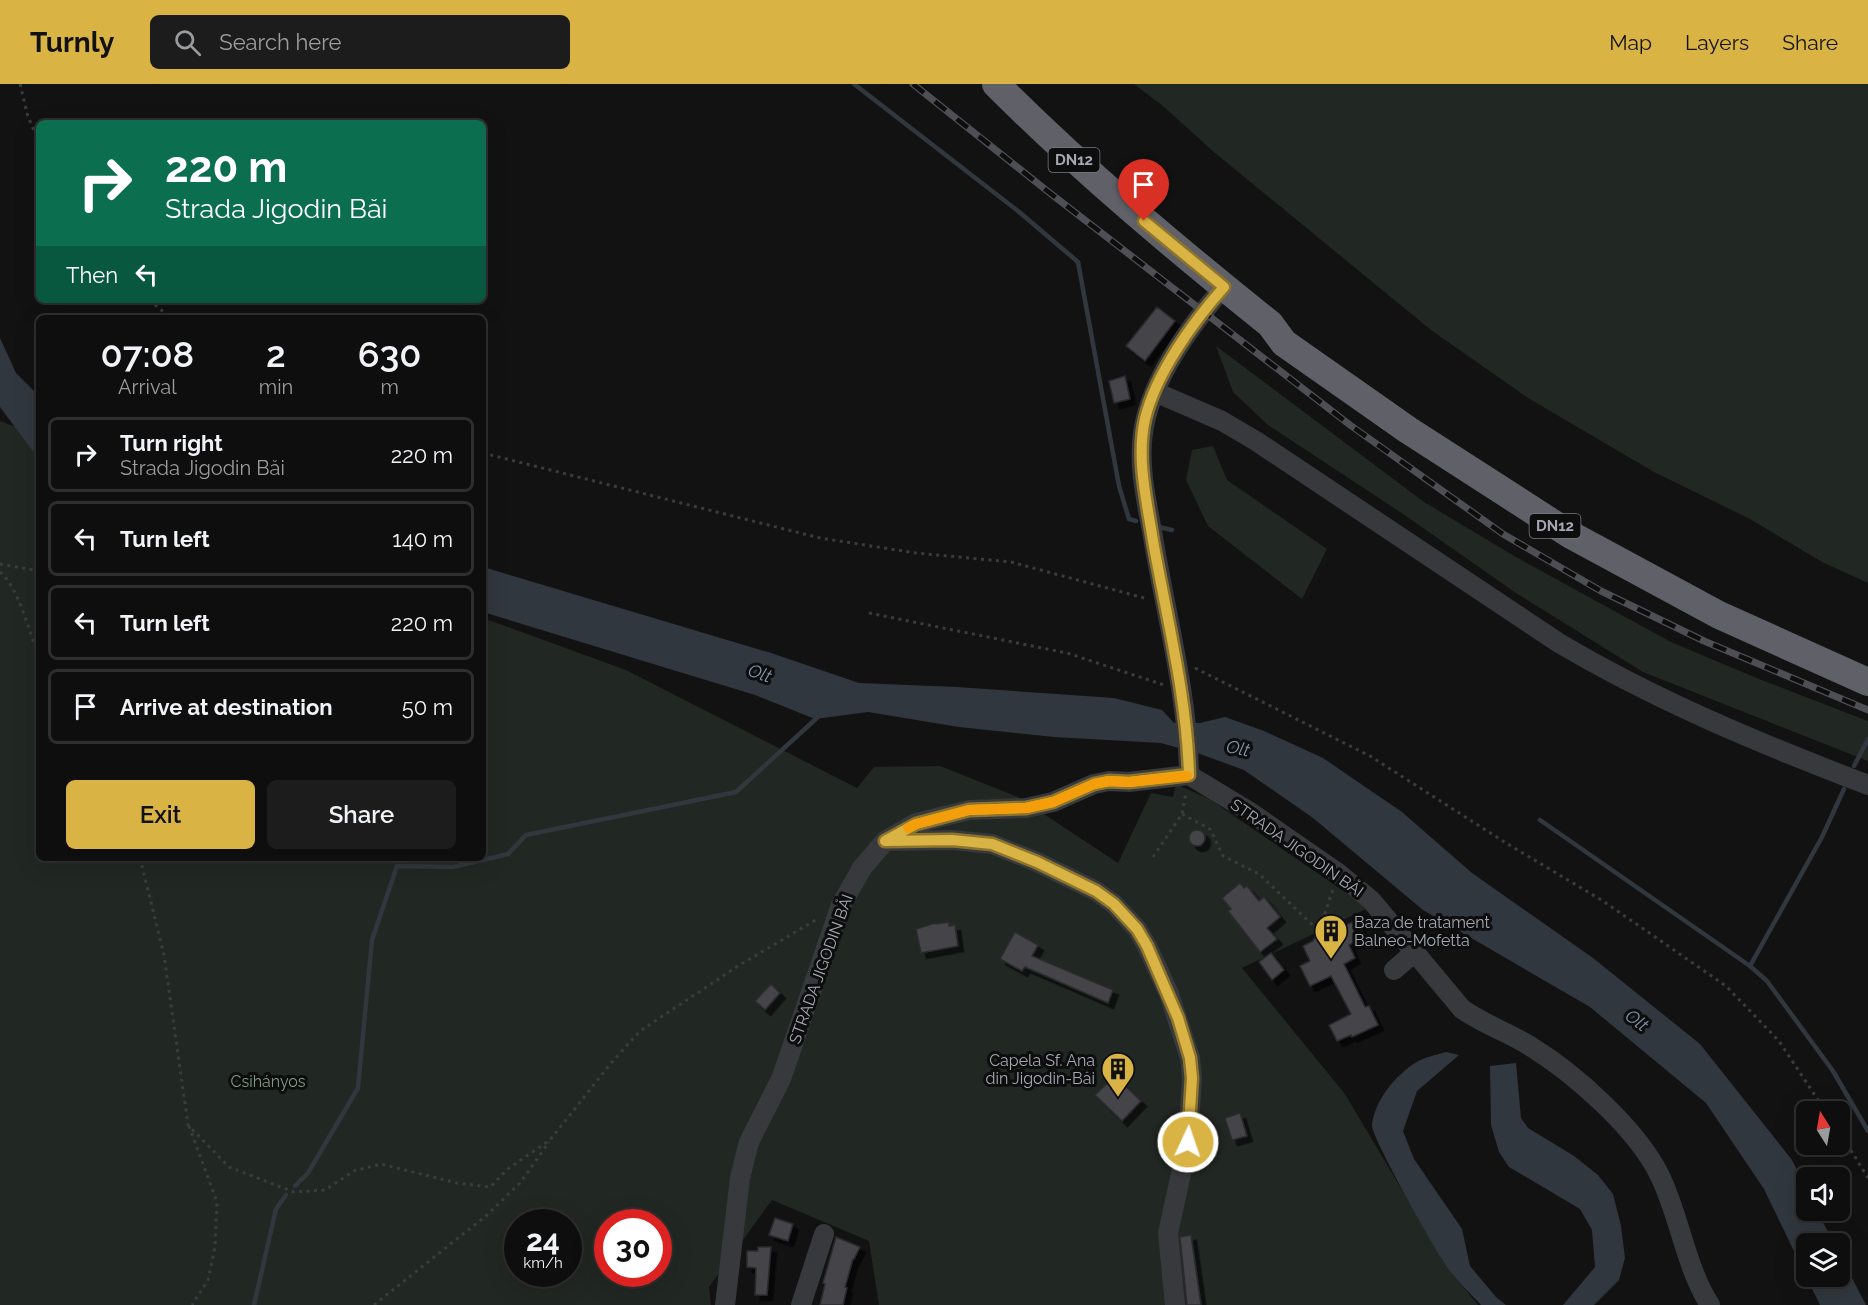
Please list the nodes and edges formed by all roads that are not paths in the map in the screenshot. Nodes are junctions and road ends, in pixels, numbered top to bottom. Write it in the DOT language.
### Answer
graph roads {
  1 [pos="996,84"];
  2 [pos="1224,287"];
  3 [pos="1270,324"];
  4 [pos="1155,392"];
  5 [pos="1868,661"];
  6 [pos="1868,682"];
  7 [pos="1189,766"];
  8 [pos="1868,784"];
  9 [pos="885,841"];
  10 [pos="1415,952"];
  11 [pos="1394,970"];
  12 [pos="824,1233"];
  13 [pos="725,1305"];
  14 [pos="801,1305"];
  15 [pos="1175,1305"];
  16 [pos="1710,1305"];
  1 -- 2 [label="highway, DN12"];
  2 -- 3 [label="highway, DN12"];
  2 -- 4 [label="street"];
  3 -- 5 [label="highway, DN12"];
  3 -- 6 [label="highway, DN12"];
  4 -- 7 [label="street"];
  4 -- 8 [label="street"];
  7 -- 9 [label="street, STRADA JIGODIN BĂI"];
  7 -- 10 [label="street, STRADA JIGODIN BĂI"];
  9 -- 13 [label="street, STRADA JIGODIN BĂI"];
  9 -- 15 [label="street"];
  10 -- 11 [label="street"];
  10 -- 16 [label="street, STRADA JIGODIN BĂI"];
  12 -- 14 [label="street"];
}
